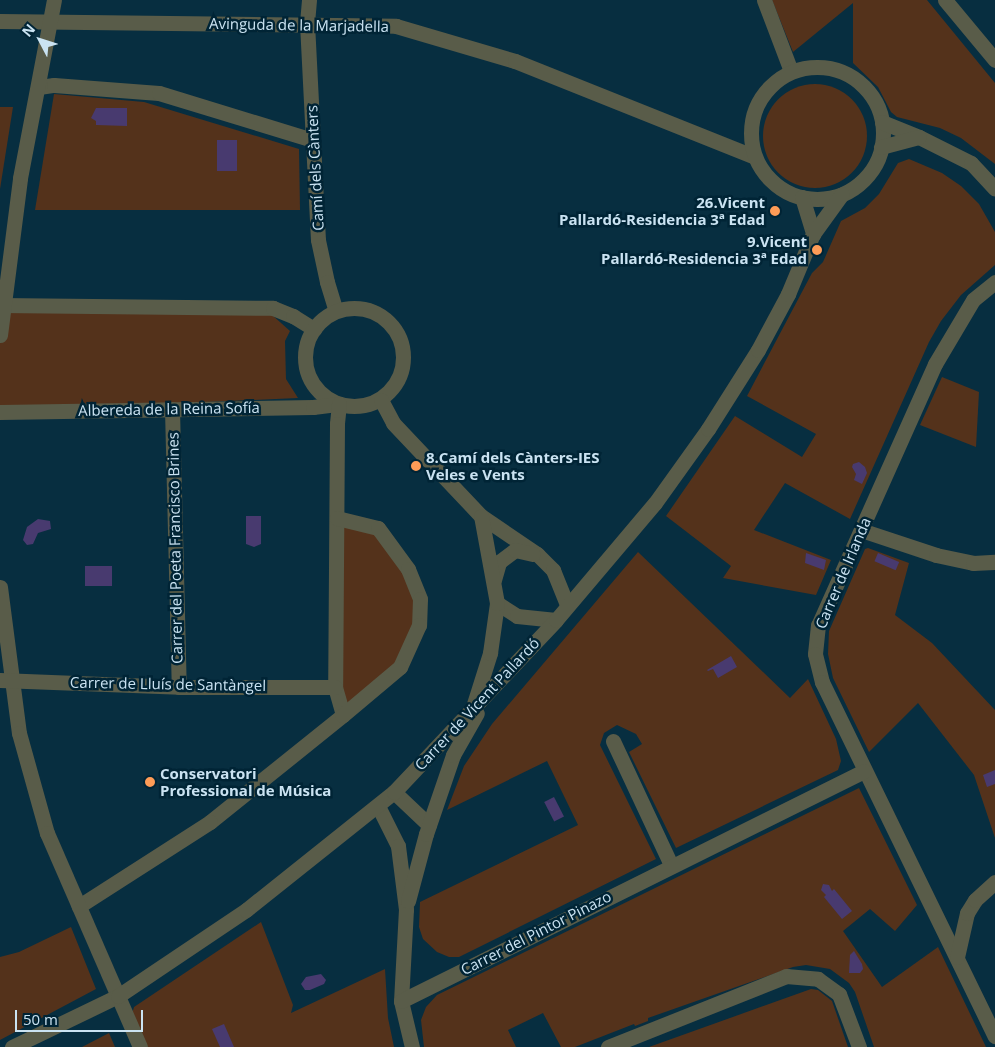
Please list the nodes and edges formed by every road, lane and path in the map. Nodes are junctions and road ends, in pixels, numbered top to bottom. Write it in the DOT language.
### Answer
graph roads {
  1 [pos="54,0"];
  2 [pos="309,0"];
  3 [pos="764,0"];
  4 [pos="945,0"];
  5 [pos="0,21"];
  6 [pos="48,22"];
  7 [pos="307,24"];
  8 [pos="995,59"];
  9 [pos="791,72"];
  10 [pos="39,87"];
  11 [pos="882,122"];
  12 [pos="919,137"];
  13 [pos="313,140"];
  14 [pos="881,147"];
  15 [pos="755,157"];
  16 [pos="995,189"];
  17 [pos="842,194"];
  18 [pos="802,197"];
  19 [pos="812,234"];
  20 [pos="995,282"];
  21 [pos="2,305"];
  22 [pos="336,311"];
  23 [pos="314,328"];
  24 [pos="0,335"];
  25 [pos="381,400"];
  26 [pos="339,404"];
  27 [pos="172,408"];
  28 [pos="0,412"];
  29 [pos="481,516"];
  30 [pos="336,518"];
  31 [pos="861,530"];
  32 [pos="537,554"];
  33 [pos="995,562"];
  34 [pos="494,580"];
  35 [pos="0,587"];
  36 [pos="497,603"];
  37 [pos="567,605"];
  38 [pos="556,620"];
  39 [pos="6,680"];
  40 [pos="179,687"];
  41 [pos="335,687"];
  42 [pos="488,694"];
  43 [pos="472,711"];
  44 [pos="343,715"];
  45 [pos="613,741"];
  46 [pos="864,771"];
  47 [pos="394,792"];
  48 [pos="378,806"];
  49 [pos="429,824"];
  50 [pos="672,865"];
  51 [pos="995,882"];
  52 [pos="79,906"];
  53 [pos="406,909"];
  54 [pos="957,957"];
  55 [pos="118,996"];
  56 [pos="401,1001"];
  57 [pos="995,1036"];
  58 [pos="12,1047"];
  59 [pos="140,1047"];
  60 [pos="412,1047"];
  61 [pos="608,1047"];
  62 [pos="859,1047"];
  1 -- 6 [label="street"];
  2 -- 7 [label="street, Camí dels Cànters"];
  3 -- 9 [label="street"];
  4 -- 8 [label="street"];
  5 -- 6 [label="street, Avinguda de la Marjadella"];
  6 -- 7 [label="street, Avinguda de la Marjadella"];
  6 -- 10 [label="street"];
  7 -- 13 [label="street, Camí dels Cànters"];
  7 -- 15 [label="street, Avinguda de la Marjadella"];
  9 -- 11 [label="street"];
  9 -- 15 [label="street"];
  10 -- 13 [label="street"];
  10 -- 21 [label="street"];
  11 -- 12 [label="street"];
  11 -- 14 [label="street"];
  12 -- 14 [label="street"];
  12 -- 16 [label="street"];
  13 -- 22 [label="street, Camí dels Cànters"];
  14 -- 17 [label="street"];
  15 -- 18 [label="street"];
  17 -- 18 [label="street"];
  17 -- 19 [label="street, Carrer de Vicent Pallardó"];
  18 -- 19 [label="street"];
  19 -- 37 [label="street, Carrer de Vicent Pallardó"];
  20 -- 31 [label="street, Carrer de Irlanda"];
  21 -- 23 [label="street"];
  21 -- 24 [label="street"];
  22 -- 23 [label="street"];
  22 -- 25 [label="street"];
  23 -- 26 [label="street"];
  25 -- 26 [label="street"];
  25 -- 29 [label="street"];
  26 -- 27 [label="street, Albereda de la Reina Sofía"];
  26 -- 30 [label="street"];
  27 -- 28 [label="street, Albereda de la Reina Sofía"];
  27 -- 40 [label="street, Carrer del Poeta Francisco Brines"];
  29 -- 32 [label="street"];
  29 -- 34 [label="street"];
  30 -- 41 [label="street"];
  30 -- 44 [label="street"];
  31 -- 33 [label="street"];
  31 -- 46 [label="street, Carrer de Irlanda"];
  32 -- 34 [label="street"];
  32 -- 37 [label="street"];
  34 -- 36 [label="street"];
  35 -- 39 [label="street"];
  36 -- 38 [label="street"];
  36 -- 43 [label="street"];
  37 -- 38 [label="street, Carrer de Vicent Pallardó"];
  38 -- 42 [label="street, Carrer de Vicent Pallardó"];
  39 -- 40 [label="street, Carrer de Lluís de Santàngel"];
  39 -- 52 [label="street"];
  40 -- 41 [label="street, Carrer de Lluís de Santàngel"];
  41 -- 44 [label="street"];
  42 -- 43 [label="street, Carrer de Vicent Pallardó"];
  42 -- 49 [label="street"];
  43 -- 47 [label="street, Carrer de Vicent Pallardó"];
  44 -- 52 [label="street"];
  45 -- 50 [label="street"];
  46 -- 50 [label="street, Carrer del Pintor Pinazo"];
  46 -- 54 [label="street, Carrer de Irlanda"];
  47 -- 48 [label="street, Carrer de Vicent Pallardó"];
  47 -- 49 [label="street"];
  48 -- 53 [label="street"];
  48 -- 55 [label="street, Carrer de Vicent Pallardó"];
  49 -- 53 [label="street"];
  50 -- 56 [label="street, Carrer del Pintor Pinazo"];
  51 -- 54 [label="street"];
  52 -- 55 [label="street"];
  53 -- 56 [label="street"];
  54 -- 57 [label="street, Carrer de Irlanda"];
  55 -- 58 [label="street, Carrer de Vicent Pallardó"];
  55 -- 59 [label="street"];
  56 -- 60 [label="street"];
  61 -- 62 [label="street"];
}
